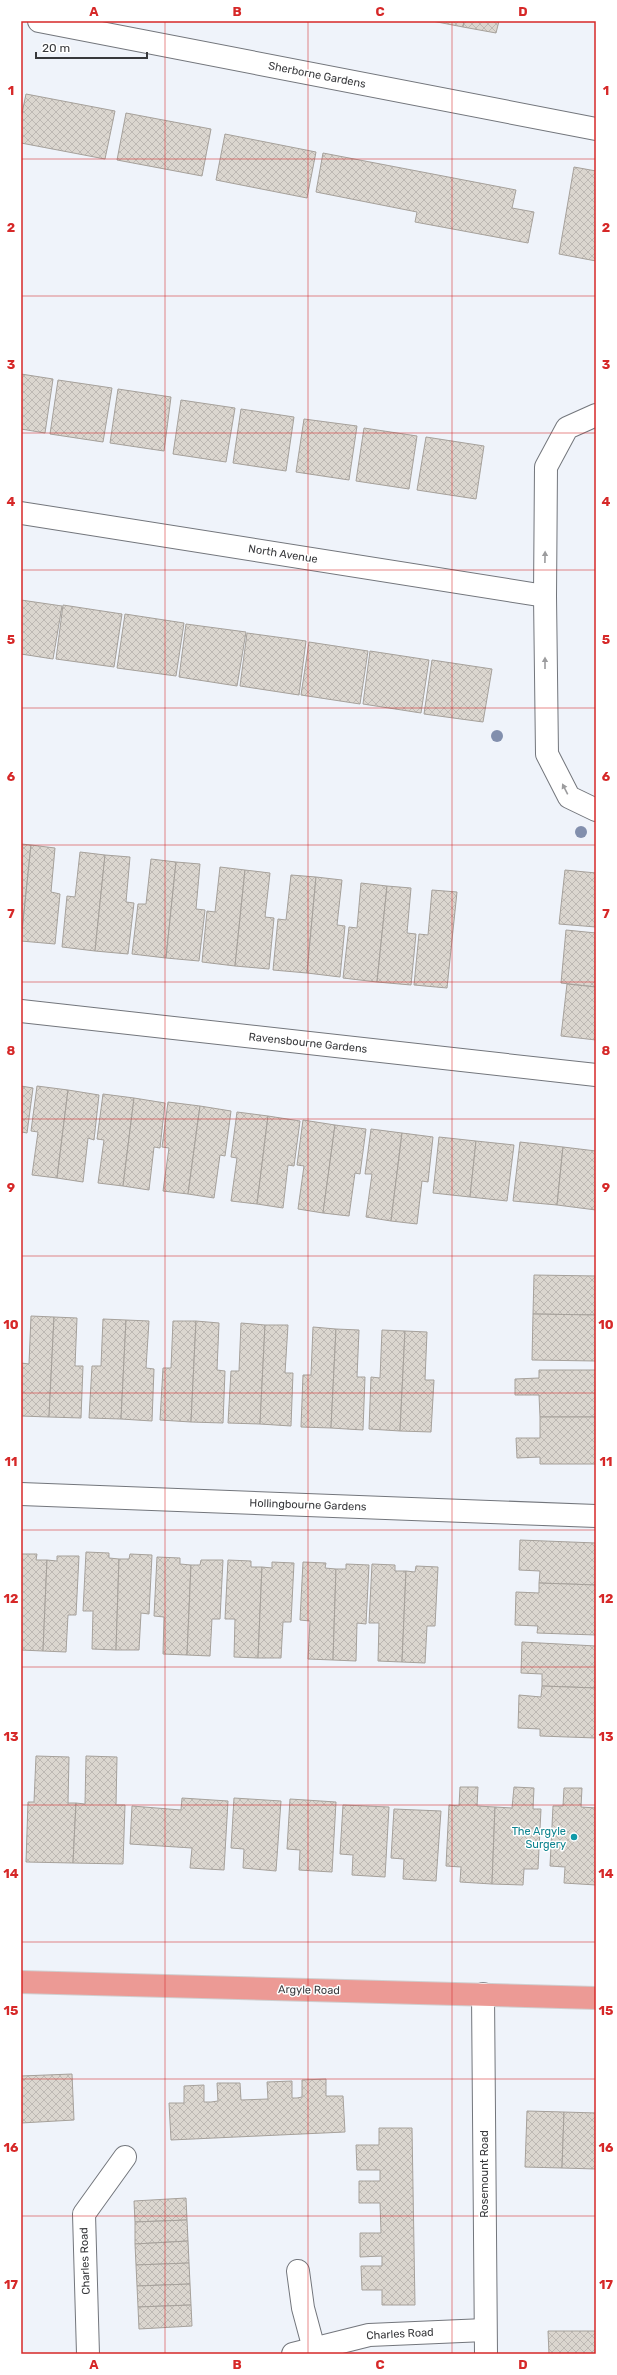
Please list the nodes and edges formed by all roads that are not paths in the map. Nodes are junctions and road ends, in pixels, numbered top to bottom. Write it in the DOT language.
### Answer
graph roads {
  1 [pos="39,21"];
  2 [pos="596,129"];
  3 [pos="596,415"];
  4 [pos="567,428"];
  5 [pos="596,429"];
  6 [pos="21,513"];
  7 [pos="544,596"];
  8 [pos="596,810"];
  9 [pos="21,1011"];
  10 [pos="596,1074"];
  11 [pos="21,1494"];
  12 [pos="596,1516"];
  13 [pos="21,1982"];
  14 [pos="483,1994"];
  15 [pos="596,1998"];
  16 [pos="125,2157"];
  17 [pos="298,2271"];
  18 [pos="485,2330"];
  19 [pos="314,2349"];
  20 [pos="88,2354"];
  21 [pos="293,2354"];
  22 [pos="486,2354"];
  1 -- 2 [label="street, Sherborne Gardens"];
  3 -- 4 [label="street"];
  4 -- 5 [label="street"];
  7 -- 4 [label="street, one-way"];
  6 -- 7 [label="street, North Avenue"];
  8 -- 7 [label="street, one-way"];
  9 -- 10 [label="street, Ravensbourne Gardens"];
  11 -- 12 [label="street, Hollingbourne Gardens"];
  13 -- 14 [label="main road, Argyle Road"];
  14 -- 15 [label="main road, Argyle Road"];
  14 -- 18 [label="street, Rosemount Road"];
  16 -- 20 [label="street, Charles Road"];
  17 -- 19 [label="street"];
  18 -- 19 [label="street, Charles Road"];
  18 -- 22 [label="street, Rosemount Road"];
  19 -- 21 [label="street, Charles Road"];
}
